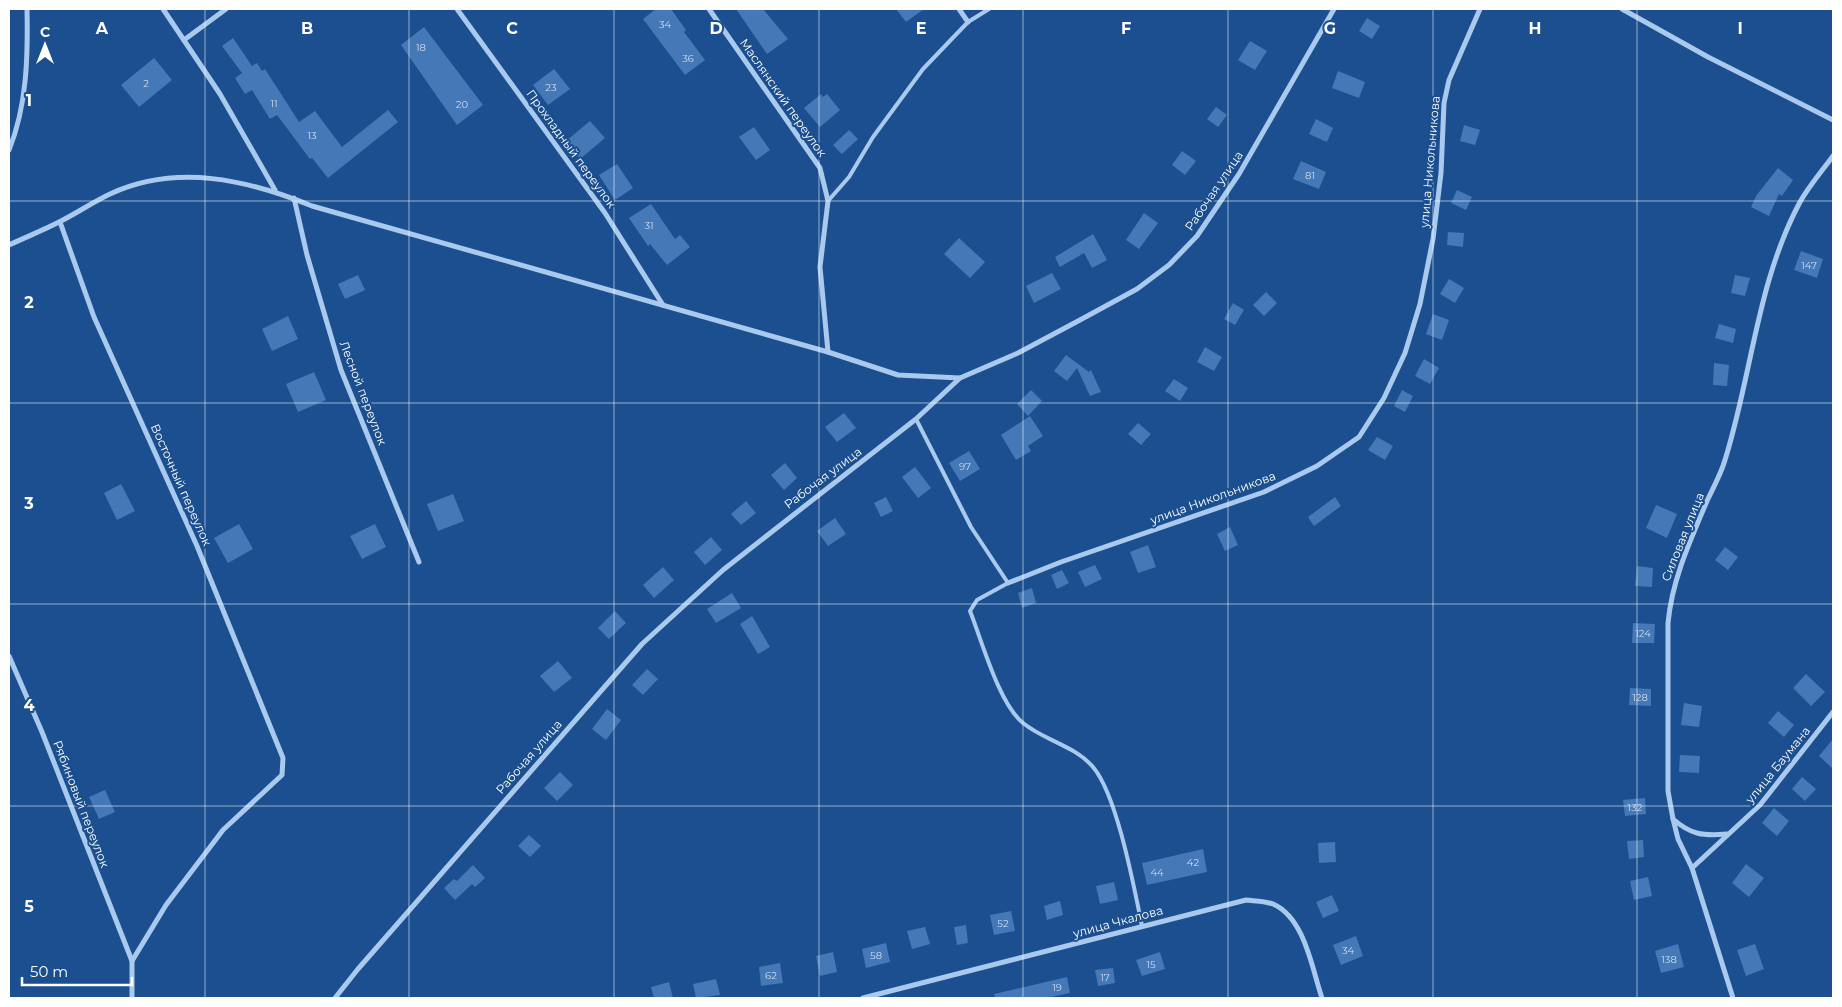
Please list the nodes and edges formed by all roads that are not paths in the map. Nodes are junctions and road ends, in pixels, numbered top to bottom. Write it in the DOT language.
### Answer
graph roads {
  1 [pos="26,9"];
  2 [pos="163,9"];
  3 [pos="226,9"];
  4 [pos="457,9"];
  5 [pos="709,9"];
  6 [pos="959,9"];
  7 [pos="989,9"];
  8 [pos="1334,9"];
  9 [pos="1480,9"];
  10 [pos="1622,9"];
  11 [pos="968,22"];
  12 [pos="184,40"];
  13 [pos="1833,120"];
  14 [pos="9,150"];
  15 [pos="1833,156"];
  16 [pos="275,190"];
  17 [pos="294,198"];
  18 [pos="828,201"];
  19 [pos="60,222"];
  20 [pos="9,245"];
  21 [pos="663,305"];
  22 [pos="828,352"];
  23 [pos="960,378"];
  24 [pos="916,420"];
  25 [pos="419,562"];
  26 [pos="1008,583"];
  27 [pos="9,656"];
  28 [pos="1833,712"];
  29 [pos="1672,819"];
  30 [pos="1727,834"];
  31 [pos="1692,868"];
  32 [pos="1142,926"];
  33 [pos="132,961"];
  34 [pos="891,991"];
  35 [pos="132,998"];
  36 [pos="336,998"];
  37 [pos="863,998"];
  38 [pos="892,998"];
  39 [pos="1322,998"];
  40 [pos="1733,998"];
  1 -- 14 [label="street"];
  2 -- 12 [label="street"];
  3 -- 12 [label="street"];
  4 -- 21 [label="street, Прохладный переулок"];
  5 -- 18 [label="street, Маслянский переулок"];
  6 -- 11 [label="street"];
  7 -- 11 [label="lane"];
  8 -- 23 [label="street, Рабочая улица"];
  9 -- 26 [label="street, улица Никольникова"];
  10 -- 13 [label="street"];
  11 -- 18 [label="lane"];
  12 -- 16 [label="street"];
  15 -- 29 [label="street, Силовая улица"];
  16 -- 17 [label="street"];
  16 -- 19 [label="street"];
  17 -- 21 [label="street"];
  17 -- 25 [label="street, Лесной переулок"];
  18 -- 22 [label="street, Маслянский переулок"];
  19 -- 20 [label="street"];
  19 -- 33 [label="street, Восточный переулок"];
  21 -- 22 [label="street"];
  22 -- 23 [label="street"];
  23 -- 24 [label="street, Рабочая улица"];
  24 -- 26 [label="lane"];
  24 -- 36 [label="street, Рабочая улица"];
  26 -- 32 [label="lane"];
  27 -- 33 [label="street, Рябиновый переулок"];
  28 -- 30 [label="street, улица Баумана"];
  29 -- 30 [label="street"];
  29 -- 31 [label="street, Силовая улица"];
  30 -- 31 [label="street, улица Баумана"];
  31 -- 40 [label="street, Силовая улица"];
  32 -- 34 [label="street, улица Чкалова"];
  32 -- 39 [label="street, улица Чкалова"];
  33 -- 35 [label="street"];
  34 -- 37 [label="street, улица Чкалова"];
  34 -- 38 [label="street"];
}
